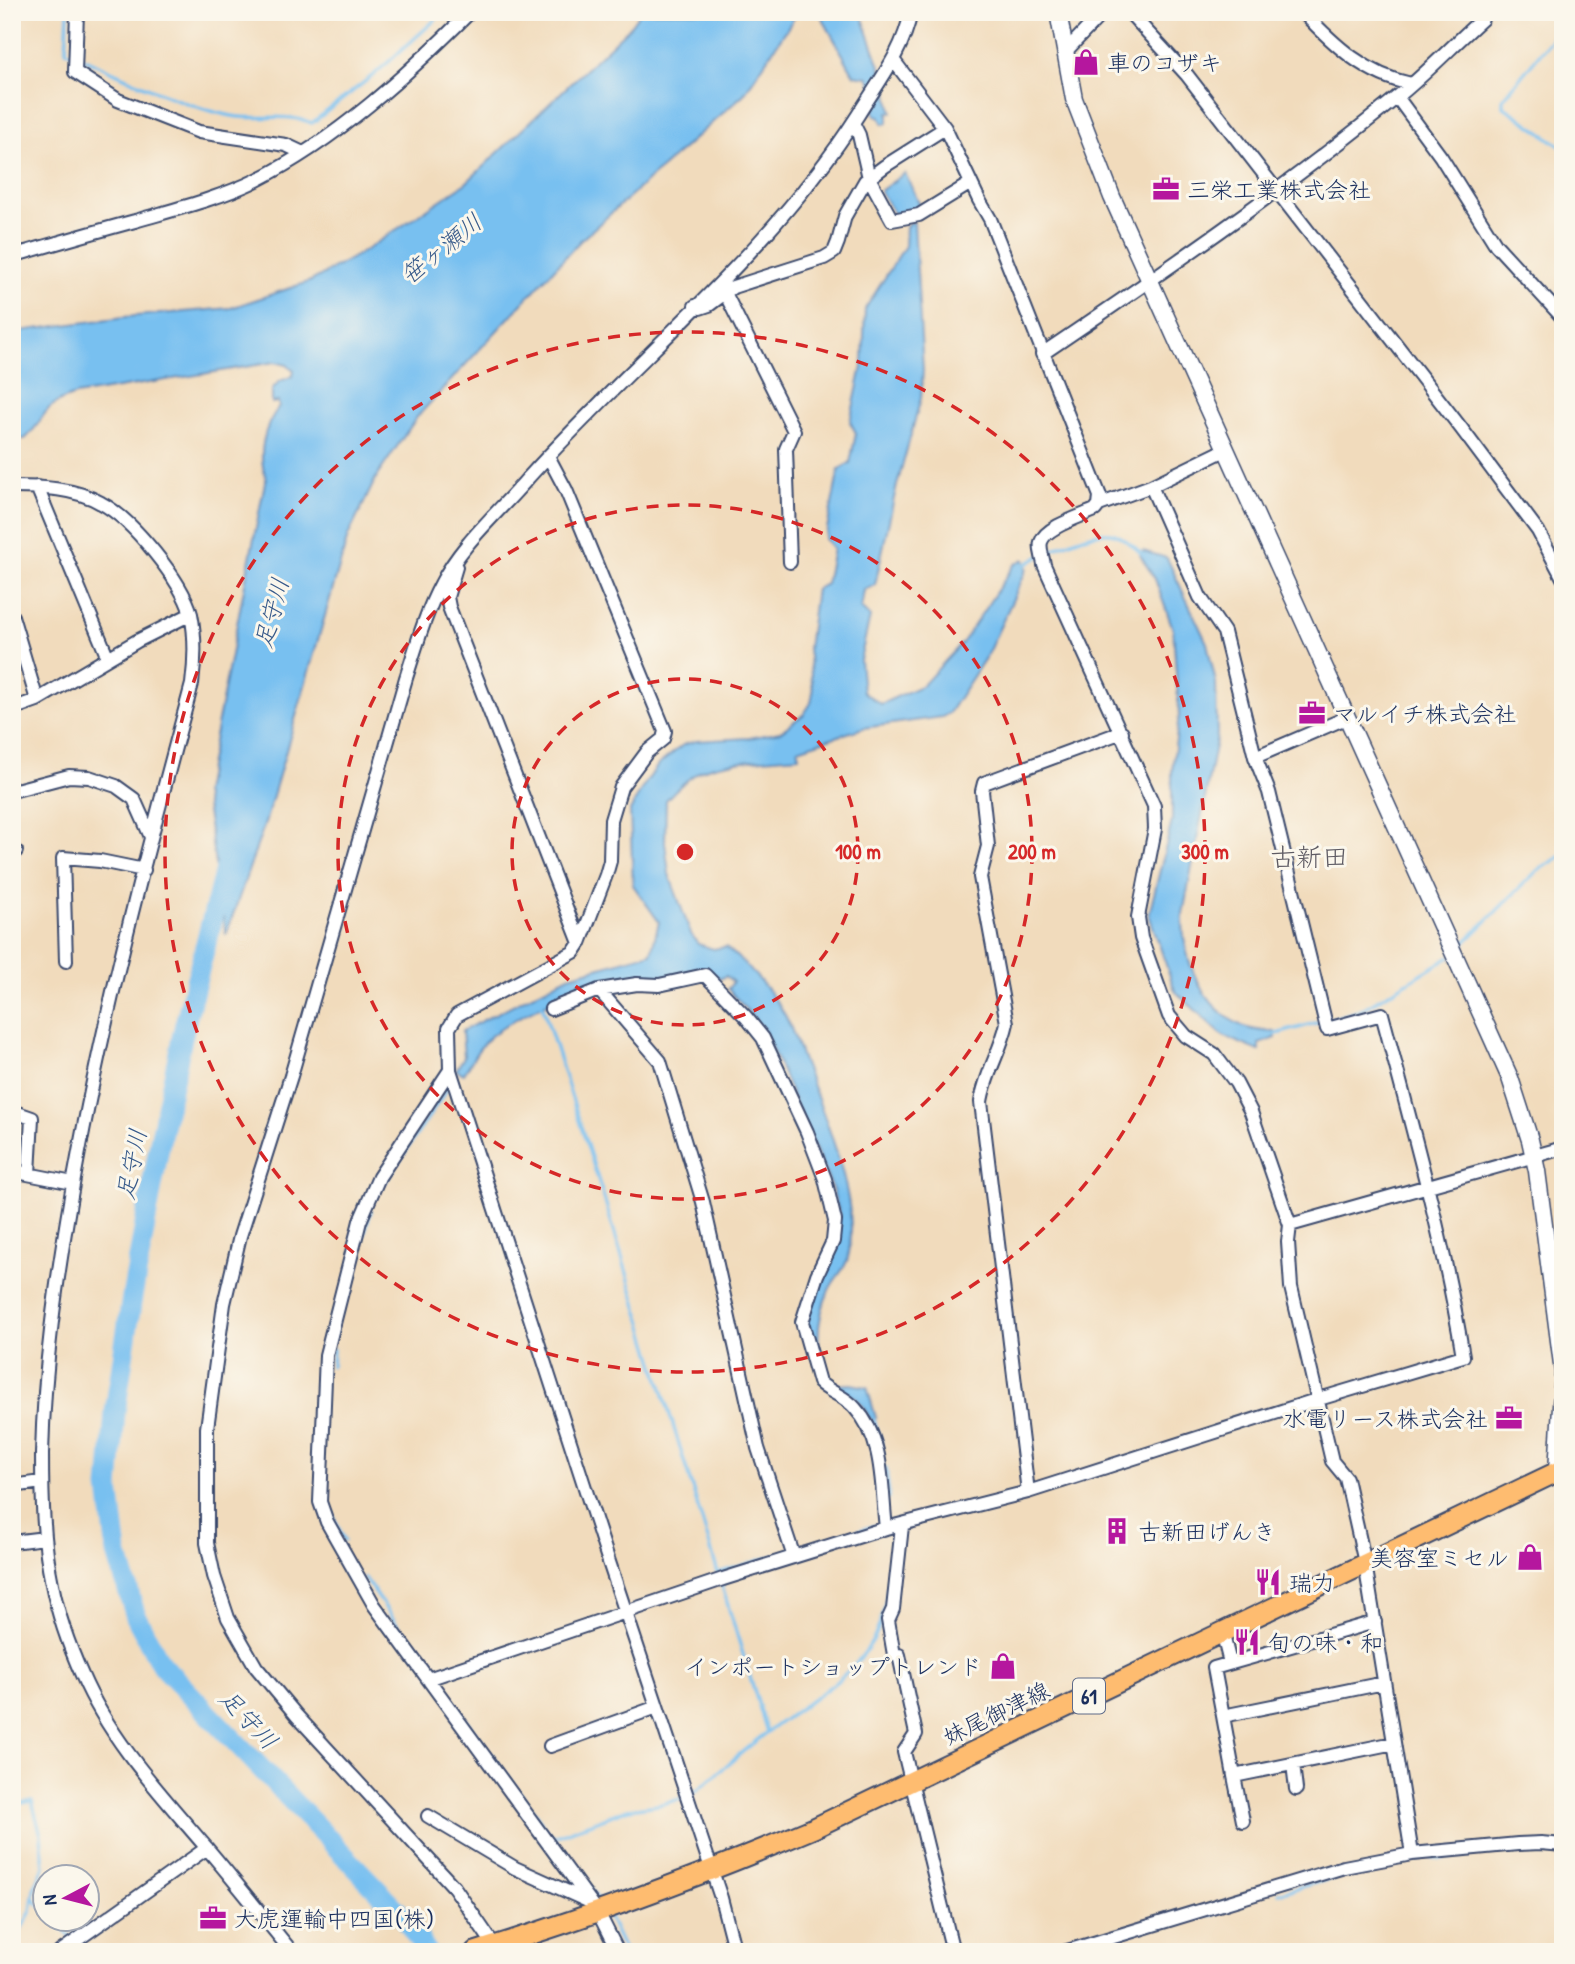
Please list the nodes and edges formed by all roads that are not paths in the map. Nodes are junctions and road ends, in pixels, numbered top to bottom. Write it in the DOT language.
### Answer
graph roads {
  1 [pos="76,12"];
  2 [pos="470,12"];
  3 [pos="911,12"];
  4 [pos="1058,12"];
  5 [pos="1103,12"];
  6 [pos="1129,12"];
  7 [pos="1303,12"];
  8 [pos="1475,12"];
  9 [pos="456,18"];
  10 [pos="1065,52"];
  11 [pos="894,61"];
  12 [pos="1411,84"];
  13 [pos="1397,97"];
  14 [pos="855,119"];
  15 [pos="944,128"];
  16 [pos="303,153"];
  17 [pos="869,178"];
  18 [pos="971,183"];
  19 [pos="1276,190"];
  20 [pos="12,256"];
  21 [pos="1150,281"];
  22 [pos="725,293"];
  23 [pos="695,306"];
  24 [pos="1563,318"];
  25 [pos="1042,354"];
  26 [pos="1225,450"];
  27 [pos="548,456"];
  28 [pos="1151,486"];
  29 [pos="12,487"];
  30 [pos="37,487"];
  31 [pos="1099,505"];
  32 [pos="456,561"];
  33 [pos="790,562"];
  34 [pos="1563,578"];
  35 [pos="191,614"];
  36 [pos="12,616"];
  37 [pos="108,658"];
  38 [pos="37,700"];
  39 [pos="12,709"];
  40 [pos="1346,718"];
  41 [pos="1122,732"];
  42 [pos="1255,757"];
  43 [pos="12,791"];
  44 [pos="151,837"];
  45 [pos="144,870"];
  46 [pos="580,943"];
  47 [pos="66,961"];
  48 [pos="599,990"];
  49 [pos="551,1009"];
  50 [pos="450,1070"];
  51 [pos="12,1111"];
  52 [pos="1563,1149"];
  53 [pos="1534,1156"];
  54 [pos="12,1171"];
  55 [pos="29,1174"];
  56 [pos="73,1183"];
  57 [pos="1428,1185"];
  58 [pos="1290,1225"];
  59 [pos="1563,1373"];
  60 [pos="1319,1399"];
  61 [pos="1560,1470"];
  62 [pos="42,1482"];
  63 [pos="12,1486"];
  64 [pos="1028,1492"];
  65 [pos="890,1525"];
  66 [pos="45,1538"];
  67 [pos="12,1542"];
  68 [pos="793,1553"];
  69 [pos="1365,1563"];
  70 [pos="626,1612"];
  71 [pos="1375,1622"];
  72 [pos="1222,1631"];
  73 [pos="1230,1663"];
  74 [pos="431,1677"];
  75 [pos="1384,1683"];
  76 [pos="657,1707"];
  77 [pos="1223,1716"];
  78 [pos="1394,1743"];
  79 [pos="550,1746"];
  80 [pos="1293,1764"];
  81 [pos="1234,1776"];
  82 [pos="909,1782"];
  83 [pos="1296,1790"];
  84 [pos="428,1816"];
  85 [pos="1243,1821"];
  86 [pos="1563,1845"];
  87 [pos="207,1849"];
  88 [pos="1412,1854"];
  89 [pos="710,1872"];
  90 [pos="599,1909"];
  91 [pos="488,1950"];
  92 [pos="60,1952"];
  93 [pos="292,1952"];
  94 [pos="618,1952"];
  95 [pos="735,1952"];
  96 [pos="954,1952"];
  97 [pos="1064,1952"];
  1 -- 16 [label="street"];
  2 -- 9 [label="street"];
  3 -- 11 [label="street"];
  4 -- 10 [label="street"];
  5 -- 10 [label="street"];
  6 -- 19 [label="street"];
  7 -- 12 [label="street"];
  8 -- 12 [label="street"];
  9 -- 16 [label="street"];
  10 -- 21 [label="street"];
  11 -- 14 [label="street"];
  11 -- 15 [label="street"];
  12 -- 13 [label="street"];
  13 -- 19 [label="street"];
  13 -- 24 [label="street"];
  14 -- 17 [label="street"];
  14 -- 23 [label="street"];
  15 -- 17 [label="street"];
  15 -- 18 [label="street"];
  16 -- 20 [label="street"];
  17 -- 18 [label="street"];
  17 -- 22 [label="street"];
  18 -- 25 [label="street"];
  19 -- 21 [label="street"];
  19 -- 34 [label="street"];
  21 -- 25 [label="street"];
  21 -- 26 [label="street"];
  22 -- 23 [label="street"];
  22 -- 33 [label="street"];
  23 -- 27 [label="street"];
  25 -- 31 [label="street"];
  26 -- 28 [label="street"];
  26 -- 40 [label="street"];
  27 -- 32 [label="street"];
  27 -- 46 [label="street"];
  28 -- 31 [label="street"];
  28 -- 42 [label="street"];
  29 -- 30 [label="street"];
  30 -- 35 [label="street"];
  30 -- 37 [label="street"];
  31 -- 41 [label="street"];
  32 -- 46 [label="street"];
  32 -- 91 [label="street"];
  35 -- 37 [label="street"];
  35 -- 44 [label="street"];
  36 -- 38 [label="street"];
  37 -- 38 [label="street"];
  38 -- 39 [label="street"];
  40 -- 42 [label="street"];
  40 -- 53 [label="street"];
  41 -- 58 [label="street"];
  41 -- 64 [label="street"];
  42 -- 57 [label="street"];
  43 -- 44 [label="street"];
  44 -- 45 [label="street"];
  45 -- 47 [label="street"];
  45 -- 56 [label="street"];
  46 -- 50 [label="street"];
  48 -- 49 [label="street"];
  48 -- 65 [label="street"];
  48 -- 68 [label="street"];
  50 -- 70 [label="street"];
  50 -- 74 [label="street"];
  51 -- 55 [label="street"];
  52 -- 53 [label="street"];
  53 -- 57 [label="street"];
  53 -- 59 [label="street"];
  54 -- 55 [label="street"];
  55 -- 56 [label="street"];
  56 -- 62 [label="street"];
  57 -- 58 [label="street"];
  57 -- 60 [label="street"];
  58 -- 60 [label="street"];
  59 -- 61 [label="street"];
  60 -- 64 [label="street"];
  60 -- 69 [label="street"];
  61 -- 69 [label="main road, 妹尾御津線 / 61"];
  62 -- 63 [label="street"];
  62 -- 66 [label="street"];
  64 -- 65 [label="street"];
  65 -- 68 [label="street"];
  65 -- 82 [label="street"];
  66 -- 67 [label="street"];
  66 -- 87 [label="street"];
  68 -- 70 [label="street"];
  69 -- 71 [label="street"];
  69 -- 72 [label="main road, 妹尾御津線 / 61"];
  70 -- 74 [label="street"];
  70 -- 76 [label="street"];
  71 -- 73 [label="street"];
  71 -- 75 [label="street"];
  72 -- 73 [label="street"];
  72 -- 82 [label="main road, 妹尾御津線 / 61"];
  73 -- 77 [label="street"];
  74 -- 90 [label="street"];
  75 -- 77 [label="street"];
  75 -- 78 [label="street"];
  76 -- 79 [label="street"];
  76 -- 89 [label="street"];
  77 -- 81 [label="street"];
  78 -- 80 [label="street"];
  78 -- 88 [label="street"];
  80 -- 81 [label="street"];
  80 -- 83 [label="street"];
  81 -- 85 [label="street"];
  82 -- 89 [label="main road, 妹尾御津線 / 61"];
  82 -- 96 [label="street"];
  84 -- 90 [label="street"];
  86 -- 88 [label="street"];
  87 -- 92 [label="street"];
  87 -- 93 [label="street"];
  88 -- 97 [label="street"];
  89 -- 90 [label="main road, 妹尾御津線 / 61"];
  89 -- 95 [label="street"];
  90 -- 91 [label="main road, 妹尾御津線 / 61"];
  90 -- 94 [label="street"];
}
